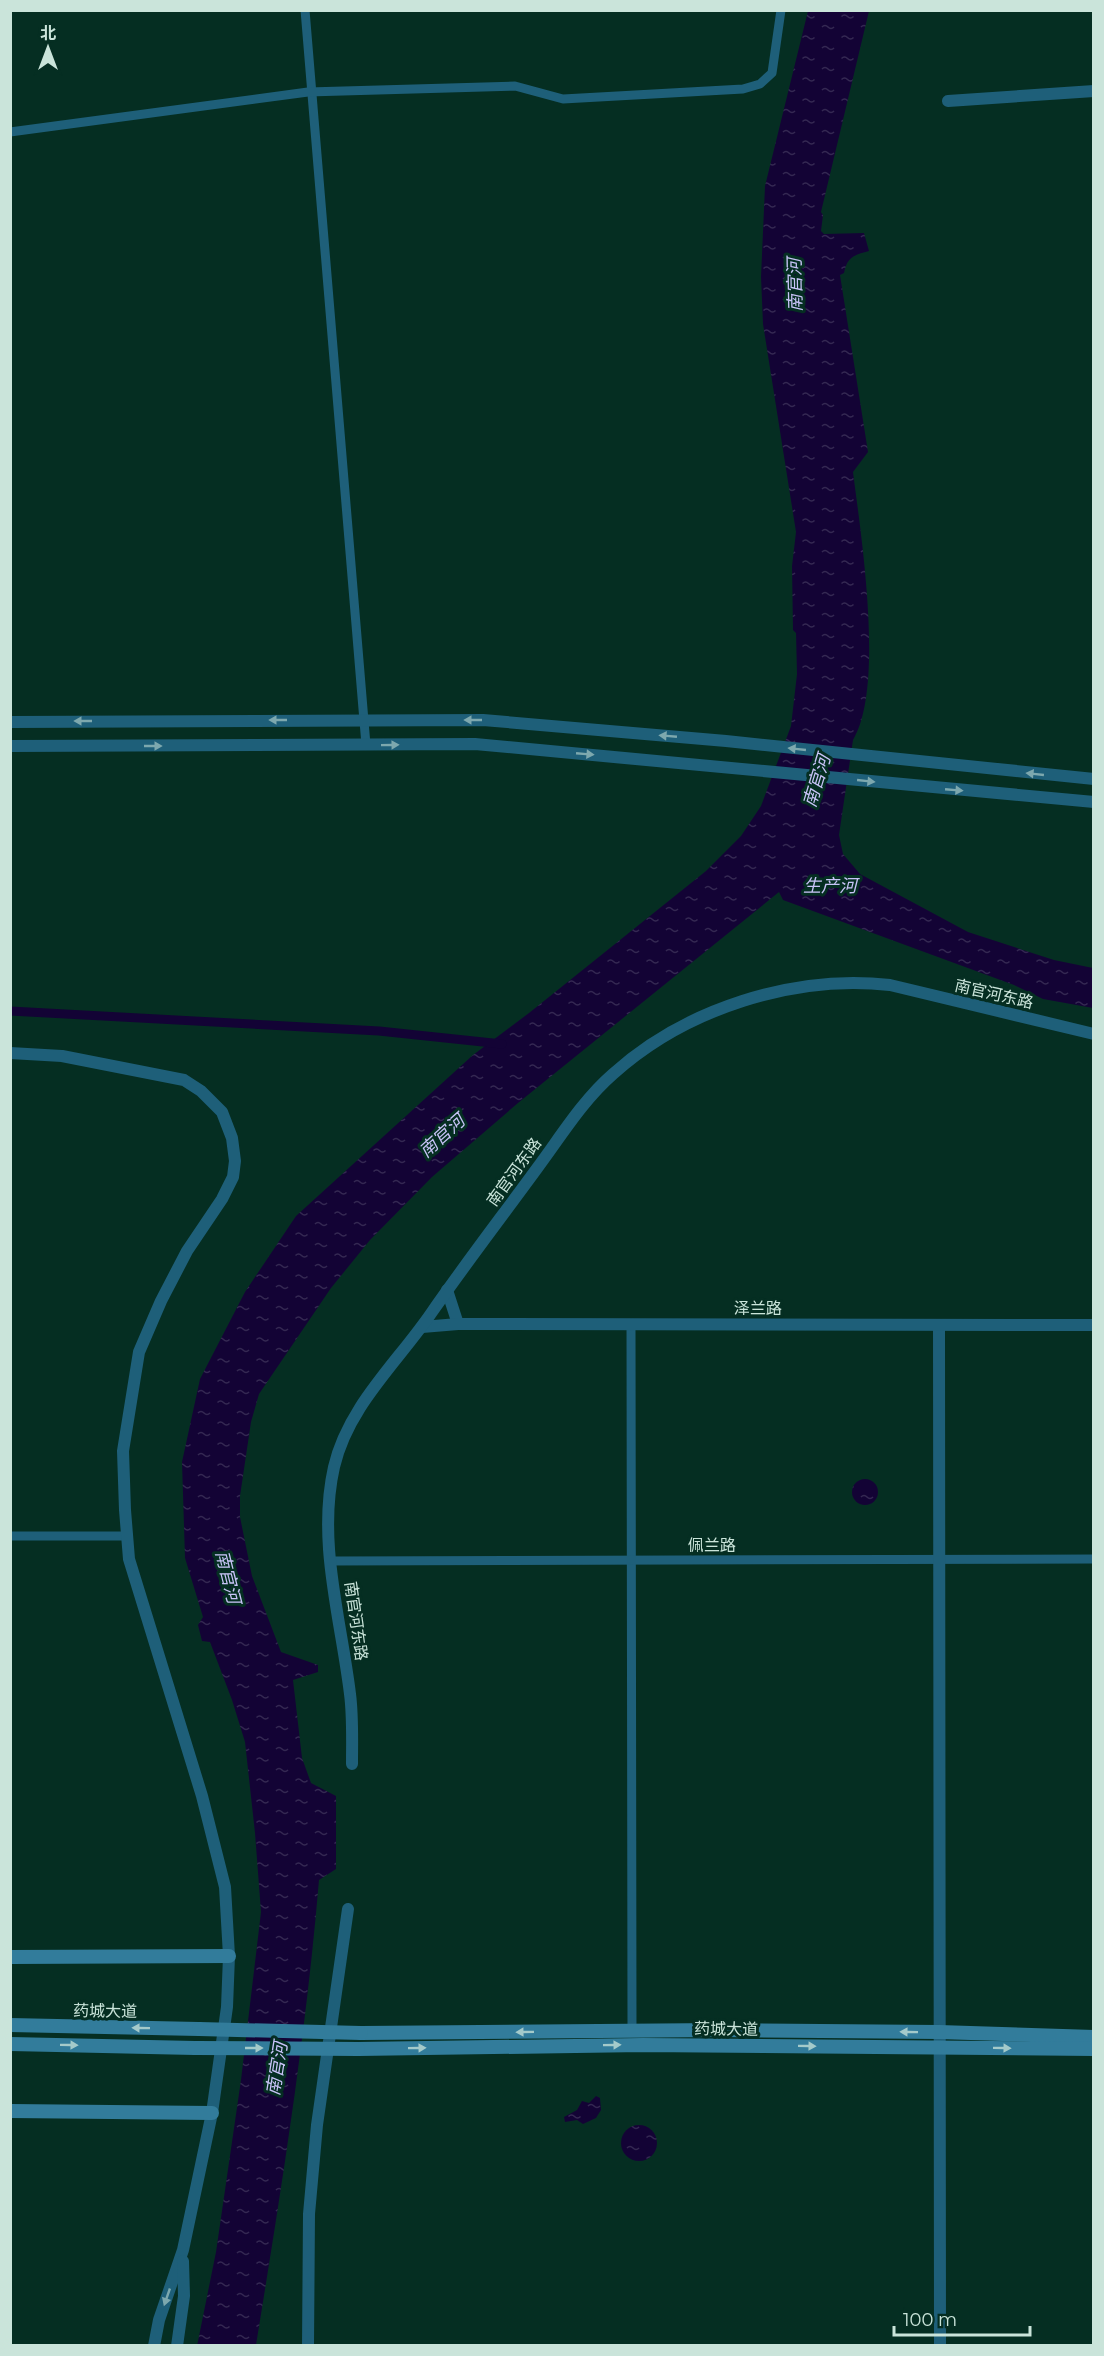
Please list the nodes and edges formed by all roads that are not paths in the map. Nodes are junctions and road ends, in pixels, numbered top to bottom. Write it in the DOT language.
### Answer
graph roads {
  1 [pos="304,10"];
  2 [pos="781,10"];
  3 [pos="1094,91"];
  4 [pos="312,92"];
  5 [pos="948,101"];
  6 [pos="10,132"];
  7 [pos="364,720"];
  8 [pos="10,722"];
  9 [pos="10,746"];
  10 [pos="366,746"];
  11 [pos="1094,779"];
  12 [pos="1094,802"];
  13 [pos="1094,1034"];
  14 [pos="10,1053"];
  15 [pos="447,1290"];
  16 [pos="458,1324"];
  17 [pos="631,1324"];
  18 [pos="939,1325"];
  19 [pos="1094,1325"];
  20 [pos="422,1327"];
  21 [pos="10,1536"];
  22 [pos="127,1536"];
  23 [pos="939,1559"];
  24 [pos="1094,1559"];
  25 [pos="631,1560"];
  26 [pos="331,1562"];
  27 [pos="352,1764"];
  28 [pos="348,1909"];
  29 [pos="229,1956"];
  30 [pos="10,1957"];
  31 [pos="10,2025"];
  32 [pos="632,2031"];
  33 [pos="939,2032"];
  34 [pos="1094,2037"];
  35 [pos="10,2044"];
  36 [pos="939,2048"];
  37 [pos="1094,2049"];
  38 [pos="10,2111"];
  39 [pos="212,2113"];
  40 [pos="183,2250"];
  41 [pos="154,2346"];
  42 [pos="177,2346"];
  43 [pos="308,2346"];
  44 [pos="940,2346"];
  1 -- 4 [label="street"];
  2 -- 4 [label="street"];
  3 -- 5 [label="street"];
  4 -- 6 [label="street"];
  4 -- 7 [label="street"];
  7 -- 8 [label="street, one-way"];
  7 -- 10 [label="street"];
  11 -- 7 [label="street, one-way"];
  9 -- 10 [label="street, one-way"];
  10 -- 12 [label="street, one-way"];
  13 -- 15 [label="street, 南官河东路"];
  14 -- 22 [label="street"];
  15 -- 16 [label="street"];
  15 -- 20 [label="street, 南官河东路"];
  16 -- 17 [label="street, 泽兰路"];
  16 -- 20 [label="street, 泽兰路"];
  17 -- 18 [label="street, 泽兰路"];
  17 -- 25 [label="street"];
  18 -- 19 [label="street, 泽兰路"];
  18 -- 23 [label="street"];
  20 -- 26 [label="street, 南官河东路"];
  21 -- 22 [label="street"];
  22 -- 29 [label="street"];
  23 -- 24 [label="street, 佩兰路"];
  23 -- 25 [label="street, 佩兰路"];
  23 -- 33 [label="street"];
  25 -- 26 [label="street, 佩兰路"];
  25 -- 32 [label="street"];
  26 -- 27 [label="street, 南官河东路"];
  28 -- 43 [label="street"];
  29 -- 30 [label="main road"];
  29 -- 39 [label="street"];
  32 -- 31 [label="main road, 药城大道, one-way, bridge"];
  33 -- 32 [label="main road, 药城大道, one-way"];
  33 -- 34 [label="main road, 药城大道"];
  33 -- 36 [label="street"];
  35 -- 36 [label="main road, 药城大道, one-way, bridge"];
  36 -- 37 [label="main road, 药城大道, one-way"];
  36 -- 44 [label="street"];
  38 -- 39 [label="main road"];
  39 -- 40 [label="street"];
  40 -- 41 [label="street, one-way"];
  40 -- 42 [label="street"];
}
